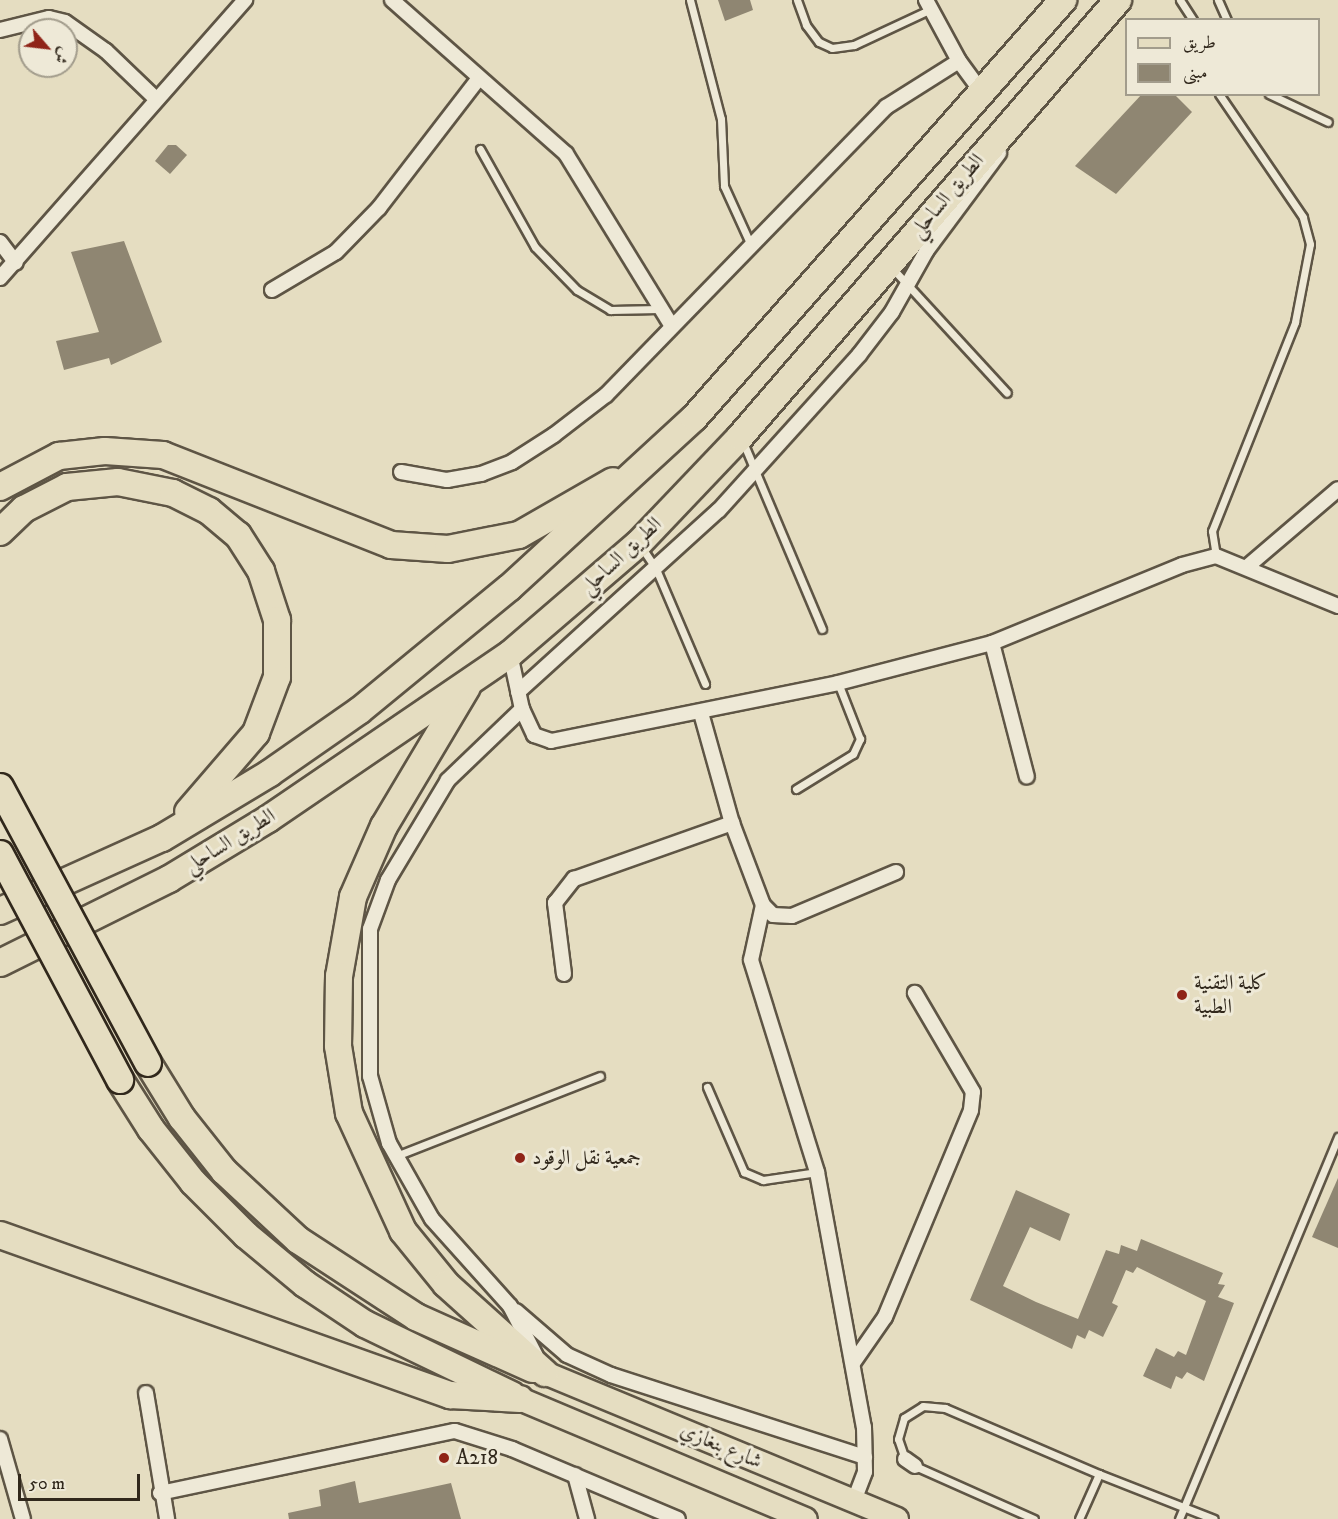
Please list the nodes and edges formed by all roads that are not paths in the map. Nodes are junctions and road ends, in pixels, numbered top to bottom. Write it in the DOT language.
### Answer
graph roads {
  1 [pos="245,0"];
  2 [pos="392,0"];
  3 [pos="690,0"];
  4 [pos="797,0"];
  5 [pos="1064,0"];
  6 [pos="1118,0"];
  7 [pos="1180,0"];
  8 [pos="1218,0"];
  9 [pos="928,5"];
  10 [pos="1192,18"];
  11 [pos="1226,18"];
  12 [pos="0,30"];
  13 [pos="959,61"];
  14 [pos="479,78"];
  15 [pos="984,95"];
  16 [pos="1220,96"];
  17 [pos="1273,96"];
  18 [pos="156,99"];
  19 [pos="1328,122"];
  20 [pos="480,149"];
  21 [pos="0,242"];
  22 [pos="750,243"];
  23 [pos="16,263"];
  24 [pos="898,273"];
  25 [pos="0,278"];
  26 [pos="272,290"];
  27 [pos="658,309"];
  28 [pos="672,326"];
  29 [pos="1007,393"];
  30 [pos="694,418"];
  31 [pos="740,437"];
  32 [pos="756,468"];
  33 [pos="401,472"];
  34 [pos="0,487"];
  35 [pos="1338,489"];
  36 [pos="0,532"];
  37 [pos="639,543"];
  38 [pos="1216,556"];
  39 [pos="1248,566"];
  40 [pos="656,568"];
  41 [pos="1338,606"];
  42 [pos="822,629"];
  43 [pos="992,643"];
  44 [pos="510,654"];
  45 [pos="470,682"];
  46 [pos="837,683"];
  47 [pos="705,684"];
  48 [pos="518,692"];
  49 [pos="522,710"];
  50 [pos="701,713"];
  51 [pos="1027,777"];
  52 [pos="0,787"];
  53 [pos="796,789"];
  54 [pos="732,823"];
  55 [pos="162,838"];
  56 [pos="0,854"];
  57 [pos="896,872"];
  58 [pos="763,905"];
  59 [pos="1,910"];
  60 [pos="0,963"];
  61 [pos="564,974"];
  62 [pos="915,993"];
  63 [pos="600,1076"];
  64 [pos="707,1087"];
  65 [pos="1338,1137"];
  66 [pos="396,1156"];
  67 [pos="817,1172"];
  68 [pos="0,1234"];
  69 [pos="510,1306"];
  70 [pos="852,1363"];
  71 [pos="545,1373"];
  72 [pos="146,1393"];
  73 [pos="520,1399"];
  74 [pos="0,1440"];
  75 [pos="865,1457"];
  76 [pos="1099,1474"];
  77 [pos="575,1475"];
  78 [pos="160,1492"];
  79 [pos="855,1502"];
  80 [pos="1184,1506"];
  81 [pos="23,1519"];
  82 [pos="166,1519"];
  83 [pos="587,1519"];
  84 [pos="678,1519"];
  85 [pos="806,1519"];
  86 [pos="897,1519"];
  87 [pos="1034,1519"];
  88 [pos="1079,1519"];
  89 [pos="1179,1519"];
  90 [pos="1214,1519"];
  1 -- 18 [label="street"];
  2 -- 14 [label="street"];
  3 -- 22 [label="lane"];
  4 -- 9 [label="lane"];
  5 -- 15 [label="highway, الطريق الساحلي"];
  6 -- 24 [label="highway, الطريق الساحلي"];
  7 -- 10 [label="lane"];
  8 -- 11 [label="lane"];
  9 -- 13 [label="street"];
  12 -- 18 [label="street"];
  13 -- 15 [label="street"];
  13 -- 22 [label="street"];
  14 -- 26 [label="street"];
  14 -- 27 [label="street"];
  15 -- 30 [label="highway, الطريق الساحلي"];
  16 -- 38 [label="lane"];
  17 -- 19 [label="lane"];
  18 -- 23 [label="street"];
  20 -- 27 [label="lane"];
  21 -- 23 [label="street"];
  22 -- 28 [label="street"];
  23 -- 25 [label="street"];
  24 -- 29 [label="lane"];
  24 -- 31 [label="highway, الطريق الساحلي"];
  24 -- 32 [label="street"];
  27 -- 28 [label="street"];
  28 -- 33 [label="street"];
  30 -- 34 [label="highway"];
  30 -- 55 [label="highway, الطريق الساحلي"];
  31 -- 32 [label="lane"];
  31 -- 37 [label="highway, الطريق الساحلي"];
  32 -- 40 [label="street"];
  32 -- 42 [label="lane"];
  35 -- 39 [label="street"];
  36 -- 55 [label="highway"];
  37 -- 40 [label="lane"];
  37 -- 44 [label="highway, الطريق الساحلي"];
  38 -- 39 [label="street"];
  38 -- 43 [label="street"];
  39 -- 41 [label="street"];
  40 -- 47 [label="lane"];
  40 -- 48 [label="street"];
  43 -- 46 [label="street"];
  43 -- 51 [label="street"];
  44 -- 45 [label="highway, الطريق الساحلي"];
  44 -- 48 [label="street"];
  45 -- 60 [label="highway, الطريق الساحلي"];
  45 -- 71 [label="highway"];
  46 -- 50 [label="street"];
  46 -- 53 [label="lane"];
  48 -- 49 [label="street"];
  49 -- 50 [label="street"];
  49 -- 66 [label="street"];
  50 -- 54 [label="street"];
  52 -- 71 [label="highway, bridge"];
  54 -- 58 [label="street"];
  54 -- 61 [label="street"];
  55 -- 59 [label="highway, الطريق الساحلي"];
  56 -- 73 [label="highway, bridge"];
  57 -- 58 [label="street"];
  58 -- 67 [label="street"];
  62 -- 70 [label="street"];
  63 -- 66 [label="lane"];
  64 -- 67 [label="lane"];
  65 -- 80 [label="lane"];
  66 -- 69 [label="street"];
  67 -- 70 [label="street"];
  68 -- 73 [label="highway"];
  69 -- 71 [label="street"];
  69 -- 75 [label="street"];
  70 -- 75 [label="street"];
  71 -- 79 [label="main road, شارع بنغازي"];
  72 -- 78 [label="street"];
  73 -- 85 [label="main road, شارع بنغازي"];
  74 -- 81 [label="street"];
  75 -- 79 [label="street"];
  76 -- 80 [label="lane"];
  76 -- 87 [label="lane"];
  76 -- 88 [label="lane"];
  77 -- 78 [label="street"];
  77 -- 83 [label="street"];
  77 -- 84 [label="street"];
  78 -- 82 [label="street"];
  79 -- 86 [label="main road, شارع بنغازي"];
  80 -- 89 [label="lane"];
  80 -- 90 [label="lane"];
}
